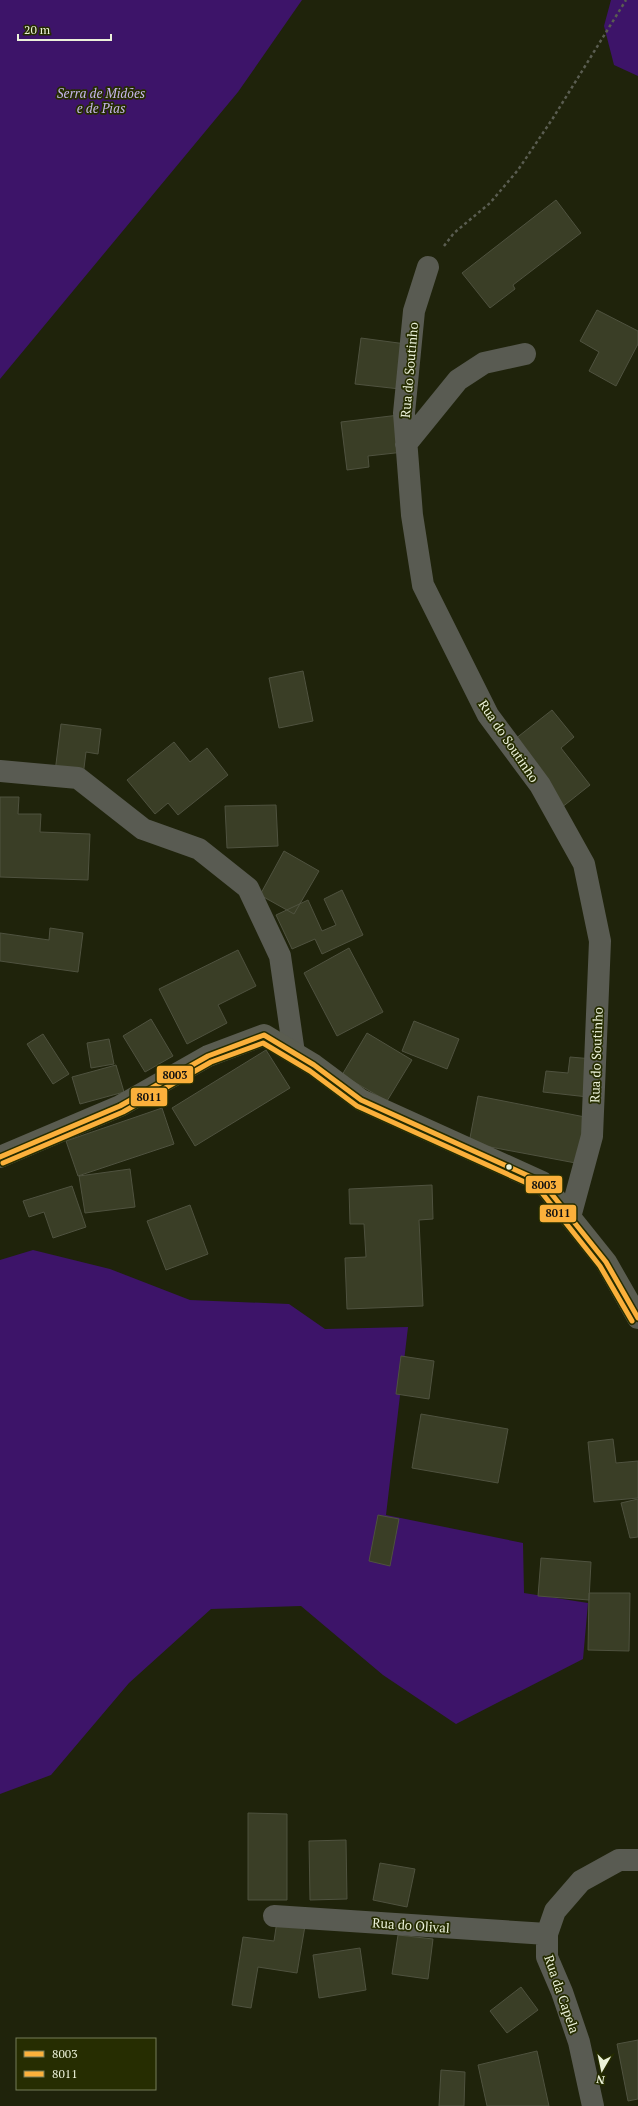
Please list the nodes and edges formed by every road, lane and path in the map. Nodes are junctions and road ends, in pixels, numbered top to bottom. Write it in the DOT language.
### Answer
graph roads {
  1 [pos="626,0"];
  2 [pos="428,267"];
  3 [pos="525,354"];
  4 [pos="406,444"];
  5 [pos="0,771"];
  6 [pos="294,1053"];
  7 [pos="0,1157"];
  8 [pos="570,1217"];
  9 [pos="638,1318"];
  10 [pos="638,1860"];
  11 [pos="274,1916"];
  12 [pos="547,1934"];
  13 [pos="593,2106"];
  1 -- 2 [label="path"];
  2 -- 4 [label="street, Rua do Soutinho"];
  3 -- 4 [label="street"];
  4 -- 8 [label="street, Rua do Soutinho"];
  5 -- 6 [label="street"];
  6 -- 7 [label="street"];
  6 -- 8 [label="street"];
  8 -- 9 [label="street"];
  10 -- 12 [label="street, Rua da Capela"];
  11 -- 12 [label="street, Rua do Olival"];
  12 -- 13 [label="street, Rua da Capela"];
}
